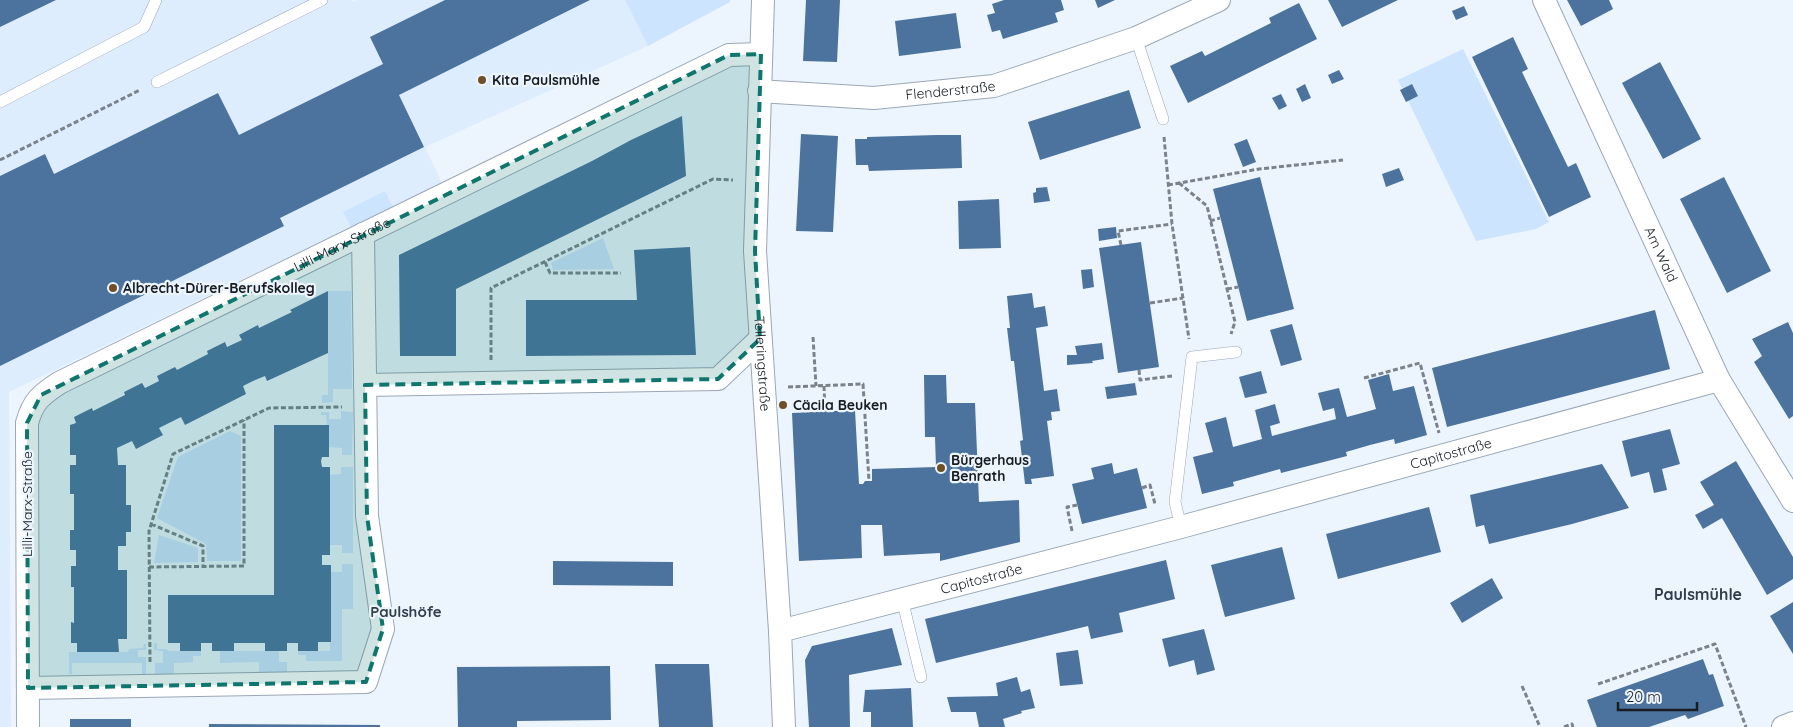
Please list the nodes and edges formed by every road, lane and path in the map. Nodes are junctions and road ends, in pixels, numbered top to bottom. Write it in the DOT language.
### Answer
graph roads {
  1 [pos="156,0"];
  2 [pos="322,0"];
  3 [pos="763,0"];
  4 [pos="1219,0"];
  5 [pos="1544,0"];
  6 [pos="1136,38"];
  7 [pos="761,54"];
  8 [pos="157,82"];
  9 [pos="759,90"];
  10 [pos="0,102"];
  11 [pos="1163,119"];
  12 [pos="0,160"];
  13 [pos="1343,160"];
  14 [pos="706,183"];
  15 [pos="1179,184"];
  16 [pos="1168,186"];
  17 [pos="1220,218"];
  18 [pos="1210,221"];
  19 [pos="1172,224"];
  20 [pos="363,234"];
  21 [pos="1120,245"];
  22 [pos="545,262"];
  23 [pos="621,273"];
  24 [pos="1238,287"];
  25 [pos="1227,289"];
  26 [pos="1183,298"];
  27 [pos="1150,303"];
  28 [pos="813,337"];
  29 [pos="760,339"];
  30 [pos="1236,352"];
  31 [pos="1224,354"];
  32 [pos="1192,357"];
  33 [pos="1139,370"];
  34 [pos="1190,374"];
  35 [pos="1364,378"];
  36 [pos="1719,380"];
  37 [pos="491,383"];
  38 [pos="365,385"];
  39 [pos="824,386"];
  40 [pos="365,407"];
  41 [pos="825,412"];
  42 [pos="244,420"];
  43 [pos="1445,455"];
  44 [pos="869,481"];
  45 [pos="1793,501"];
  46 [pos="1077,505"];
  47 [pos="151,524"];
  48 [pos="1181,527"];
  49 [pos="1078,553"];
  50 [pos="203,566"];
  51 [pos="149,567"];
  52 [pos="902,599"];
  53 [pos="780,631"];
  54 [pos="922,677"];
  55 [pos="1598,684"];
  56 [pos="150,686"];
  57 [pos="1522,686"];
  58 [pos="28,688"];
  59 [pos="1793,723"];
  60 [pos="28,727"];
  61 [pos="784,727"];
  62 [pos="1540,727"];
  63 [pos="1564,727"];
  64 [pos="1573,727"];
  65 [pos="1746,727"];
  66 [pos="1783,727"];
  1 -- 10 [label="lane"];
  2 -- 8 [label="lane"];
  3 -- 7 [label="street, Telleringstraße"];
  4 -- 6 [label="street, Flenderstraße"];
  5 -- 36 [label="street, Am Wald"];
  6 -- 9 [label="street, Flenderstraße"];
  6 -- 11 [label="lane"];
  7 -- 9 [label="street, Telleringstraße"];
  7 -- 20 [label="street, Lilli-Marx-Straße"];
  8 -- 12 [label="path"];
  9 -- 29 [label="street, Telleringstraße"];
  11 -- 16 [label="path"];
  13 -- 15 [label="path"];
  14 -- 22 [label="path"];
  15 -- 16 [label="path"];
  15 -- 18 [label="path"];
  16 -- 19 [label="path"];
  17 -- 18 [label="path"];
  18 -- 25 [label="path"];
  19 -- 21 [label="path"];
  19 -- 26 [label="path"];
  20 -- 38 [label="street"];
  20 -- 58 [label="street, Lilli-Marx-Straße"];
  22 -- 23 [label="path"];
  22 -- 37 [label="path"];
  24 -- 25 [label="path"];
  25 -- 31 [label="path"];
  26 -- 27 [label="path"];
  26 -- 32 [label="path"];
  28 -- 39 [label="path"];
  29 -- 37 [label="street"];
  29 -- 53 [label="street, Telleringstraße"];
  30 -- 31 [label="lane"];
  31 -- 32 [label="lane"];
  32 -- 34 [label="lane"];
  33 -- 34 [label="path"];
  34 -- 48 [label="lane"];
  35 -- 43 [label="path"];
  36 -- 43 [label="street, Capitostraße"];
  36 -- 45 [label="street, Am Wald"];
  37 -- 38 [label="street"];
  38 -- 40 [label="street"];
  39 -- 41 [label="path"];
  39 -- 44 [label="path"];
  40 -- 42 [label="path"];
  40 -- 56 [label="street"];
  42 -- 47 [label="path"];
  42 -- 50 [label="path"];
  43 -- 48 [label="street, Capitostraße"];
  46 -- 49 [label="path"];
  47 -- 50 [label="path"];
  47 -- 51 [label="path"];
  48 -- 49 [label="street, Capitostraße"];
  49 -- 52 [label="street, Capitostraße"];
  50 -- 51 [label="path"];
  51 -- 56 [label="path"];
  52 -- 53 [label="street, Capitostraße"];
  52 -- 54 [label="lane"];
  53 -- 61 [label="street, Telleringstraße"];
  55 -- 65 [label="path"];
  56 -- 58 [label="street"];
  57 -- 62 [label="path"];
  58 -- 60 [label="street, Lilli-Marx-Straße"];
  59 -- 66 [label="street"];
  63 -- 64 [label="path"];
}
